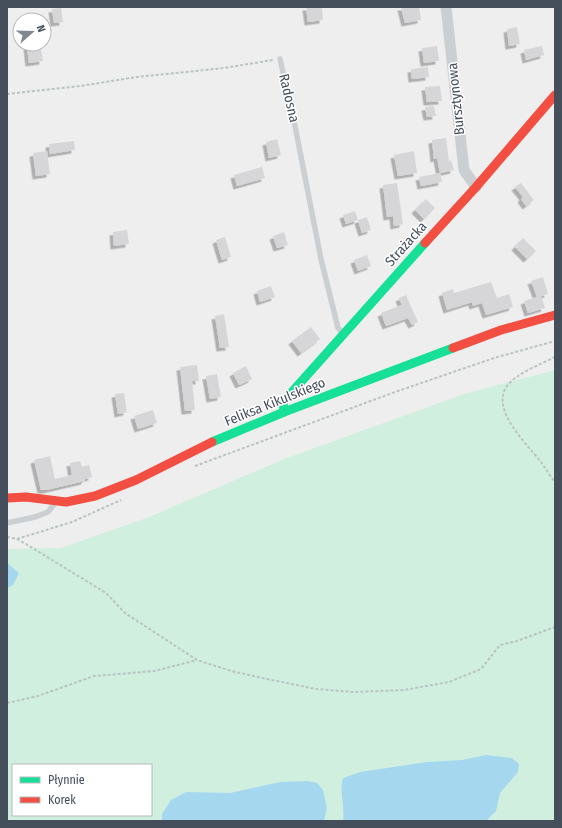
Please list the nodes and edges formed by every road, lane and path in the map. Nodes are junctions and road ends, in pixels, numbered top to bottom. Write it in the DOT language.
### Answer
graph roads {
  1 [pos="446,7"];
  2 [pos="280,59"];
  3 [pos="7,94"];
  4 [pos="555,95"];
  5 [pos="476,187"];
  6 [pos="555,315"];
  7 [pos="344,334"];
  8 [pos="555,341"];
  9 [pos="555,357"];
  10 [pos="284,412"];
  11 [pos="193,466"];
  12 [pos="555,482"];
  13 [pos="7,498"];
  14 [pos="123,499"];
  15 [pos="57,501"];
  16 [pos="7,523"];
  17 [pos="7,537"];
  18 [pos="16,539"];
  19 [pos="555,627"];
  20 [pos="197,660"];
  21 [pos="7,703"];
  1 -- 5 [label="street, Bursztynowa"];
  2 -- 3 [label="path, Radosna"];
  2 -- 7 [label="lane, Radosna"];
  4 -- 5 [label="main road, Strażacka"];
  5 -- 7 [label="main road, Strażacka"];
  6 -- 10 [label="main road, Feliksa Kikulskiego"];
  7 -- 10 [label="main road, Strażacka"];
  8 -- 11 [label="path"];
  9 -- 12 [label="path"];
  10 -- 15 [label="main road, Feliksa Kikulskiego"];
  13 -- 15 [label="main road, Feliksa Kikulskiego"];
  14 -- 18 [label="path"];
  15 -- 16 [label="lane"];
  17 -- 18 [label="path"];
  18 -- 20 [label="path"];
  19 -- 20 [label="path"];
  20 -- 21 [label="path"];
}
